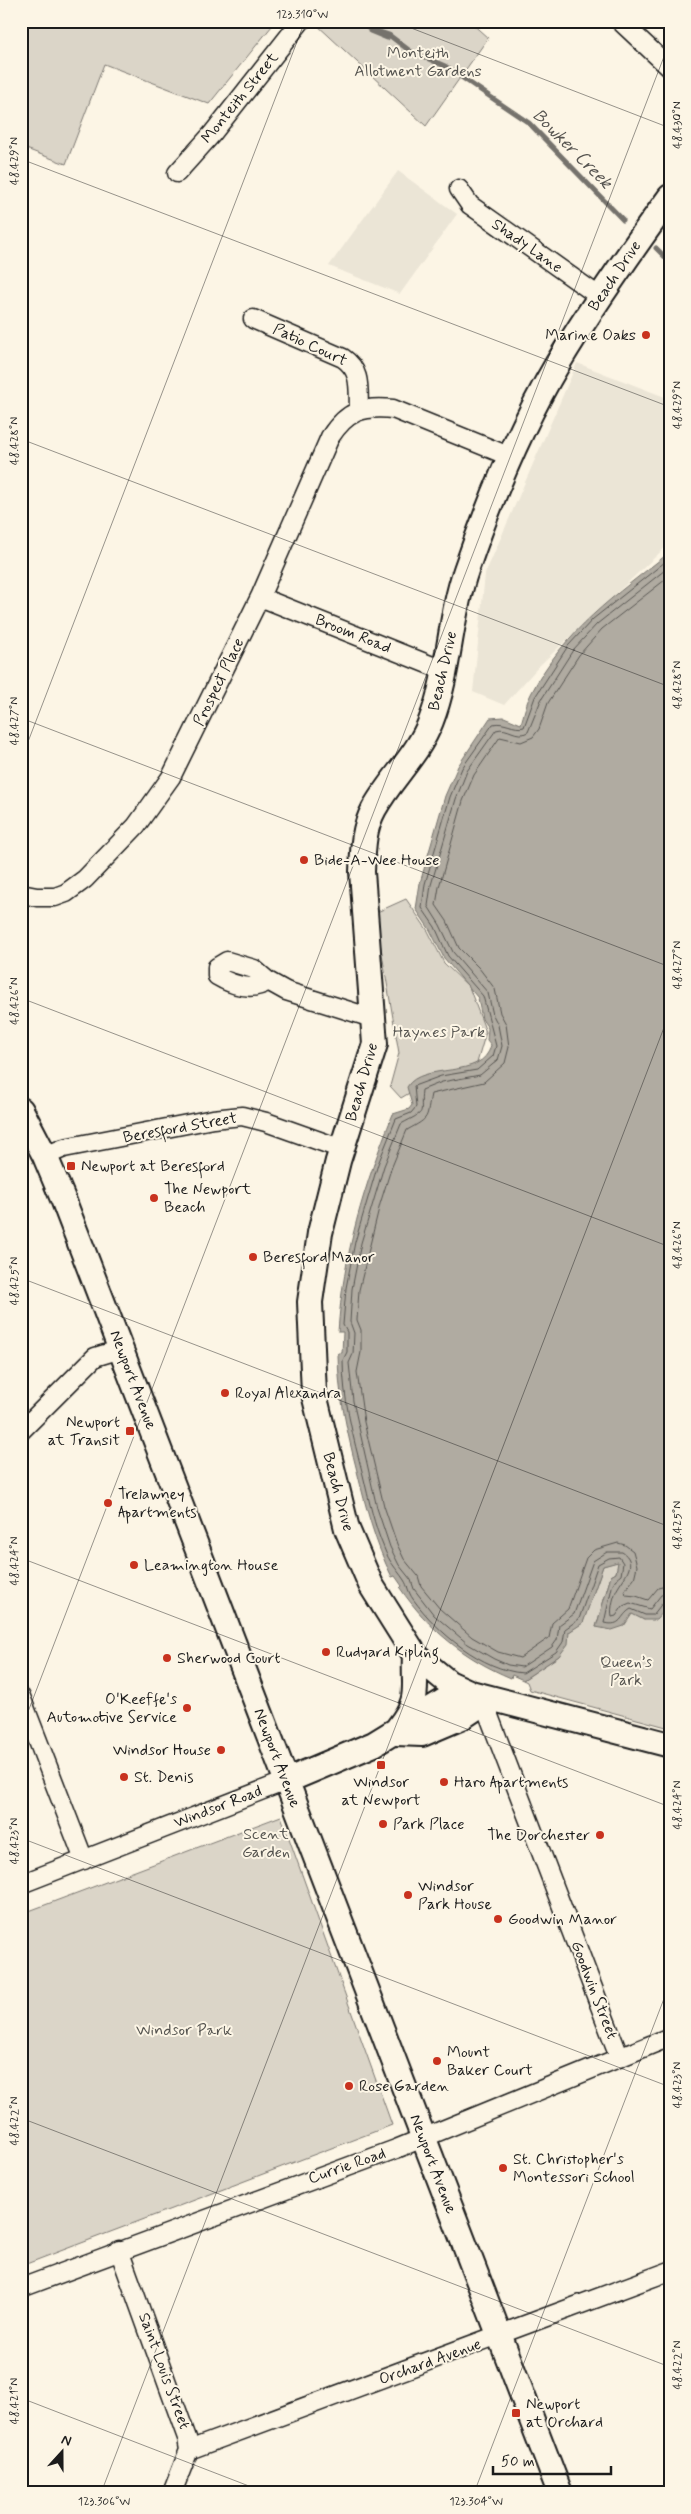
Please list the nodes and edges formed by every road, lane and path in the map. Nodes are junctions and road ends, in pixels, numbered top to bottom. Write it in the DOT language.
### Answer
graph roads {
  1 [pos="301,21"];
  2 [pos="620,21"];
  3 [pos="670,68"];
  4 [pos="177,173"];
  5 [pos="459,190"];
  6 [pos="670,197"];
  7 [pos="600,297"];
  8 [pos="252,319"];
  9 [pos="359,410"];
  10 [pos="511,457"];
  11 [pos="260,597"];
  12 [pos="445,671"];
  13 [pos="21,894"];
  14 [pos="268,981"];
  15 [pos="375,1019"];
  16 [pos="21,1110"];
  17 [pos="342,1148"];
  18 [pos="45,1156"];
  19 [pos="121,1349"];
  20 [pos="21,1431"];
  21 [pos="415,1655"];
  22 [pos="462,1690"];
  23 [pos="21,1697"];
  24 [pos="489,1699"];
  25 [pos="394,1733"];
  26 [pos="670,1746"];
  27 [pos="286,1781"];
  28 [pos="84,1860"];
  29 [pos="21,1884"];
  30 [pos="670,2037"];
  31 [pos="619,2056"];
  32 [pos="422,2137"];
  33 [pos="119,2250"];
  34 [pos="670,2271"];
  35 [pos="21,2288"];
  36 [pos="500,2336"];
  37 [pos="189,2450"];
  38 [pos="172,2493"];
  39 [pos="560,2493"];
  1 -- 4 [label="street, Monteith Street"];
  2 -- 3 [label="street"];
  5 -- 7 [label="street, Shady Lane"];
  6 -- 7 [label="main road, Beach Drive"];
  7 -- 10 [label="main road, Beach Drive"];
  8 -- 9 [label="street, Patio Court"];
  9 -- 10 [label="street"];
  9 -- 11 [label="street, Prospect Place"];
  10 -- 12 [label="main road, Beach Drive"];
  11 -- 12 [label="street, Broom Road"];
  11 -- 13 [label="street, Prospect Place"];
  12 -- 15 [label="main road, Beach Drive"];
  14 -- 15 [label="street"];
  15 -- 17 [label="main road, Beach Drive"];
  16 -- 18 [label="main road, Newport Avenue"];
  17 -- 18 [label="street, Beresford Street"];
  17 -- 21 [label="main road, Beach Drive"];
  18 -- 19 [label="main road, Newport Avenue"];
  19 -- 20 [label="street"];
  19 -- 27 [label="main road, Newport Avenue"];
  21 -- 22 [label="main road, Beach Drive"];
  21 -- 25 [label="main road"];
  22 -- 24 [label="main road, Beach Drive"];
  22 -- 25 [label="main road, Windsor Road"];
  23 -- 28 [label="street"];
  24 -- 25 [label="main road"];
  24 -- 26 [label="main road, Beach Drive"];
  24 -- 31 [label="street, Goodwin Street"];
  25 -- 27 [label="main road, Windsor Road"];
  27 -- 28 [label="street, Windsor Road"];
  27 -- 32 [label="main road, Newport Avenue"];
  28 -- 29 [label="street, Windsor Road"];
  30 -- 31 [label="street, Currie Road"];
  31 -- 32 [label="street, Currie Road"];
  32 -- 33 [label="street, Currie Road"];
  32 -- 36 [label="main road, Newport Avenue"];
  33 -- 35 [label="street, Currie Road"];
  33 -- 37 [label="street, Saint Louis Street"];
  34 -- 36 [label="street, Orchard Avenue"];
  36 -- 37 [label="street, Orchard Avenue"];
  36 -- 39 [label="main road, Newport Avenue"];
  37 -- 38 [label="street, Saint Louis Street"];
}
